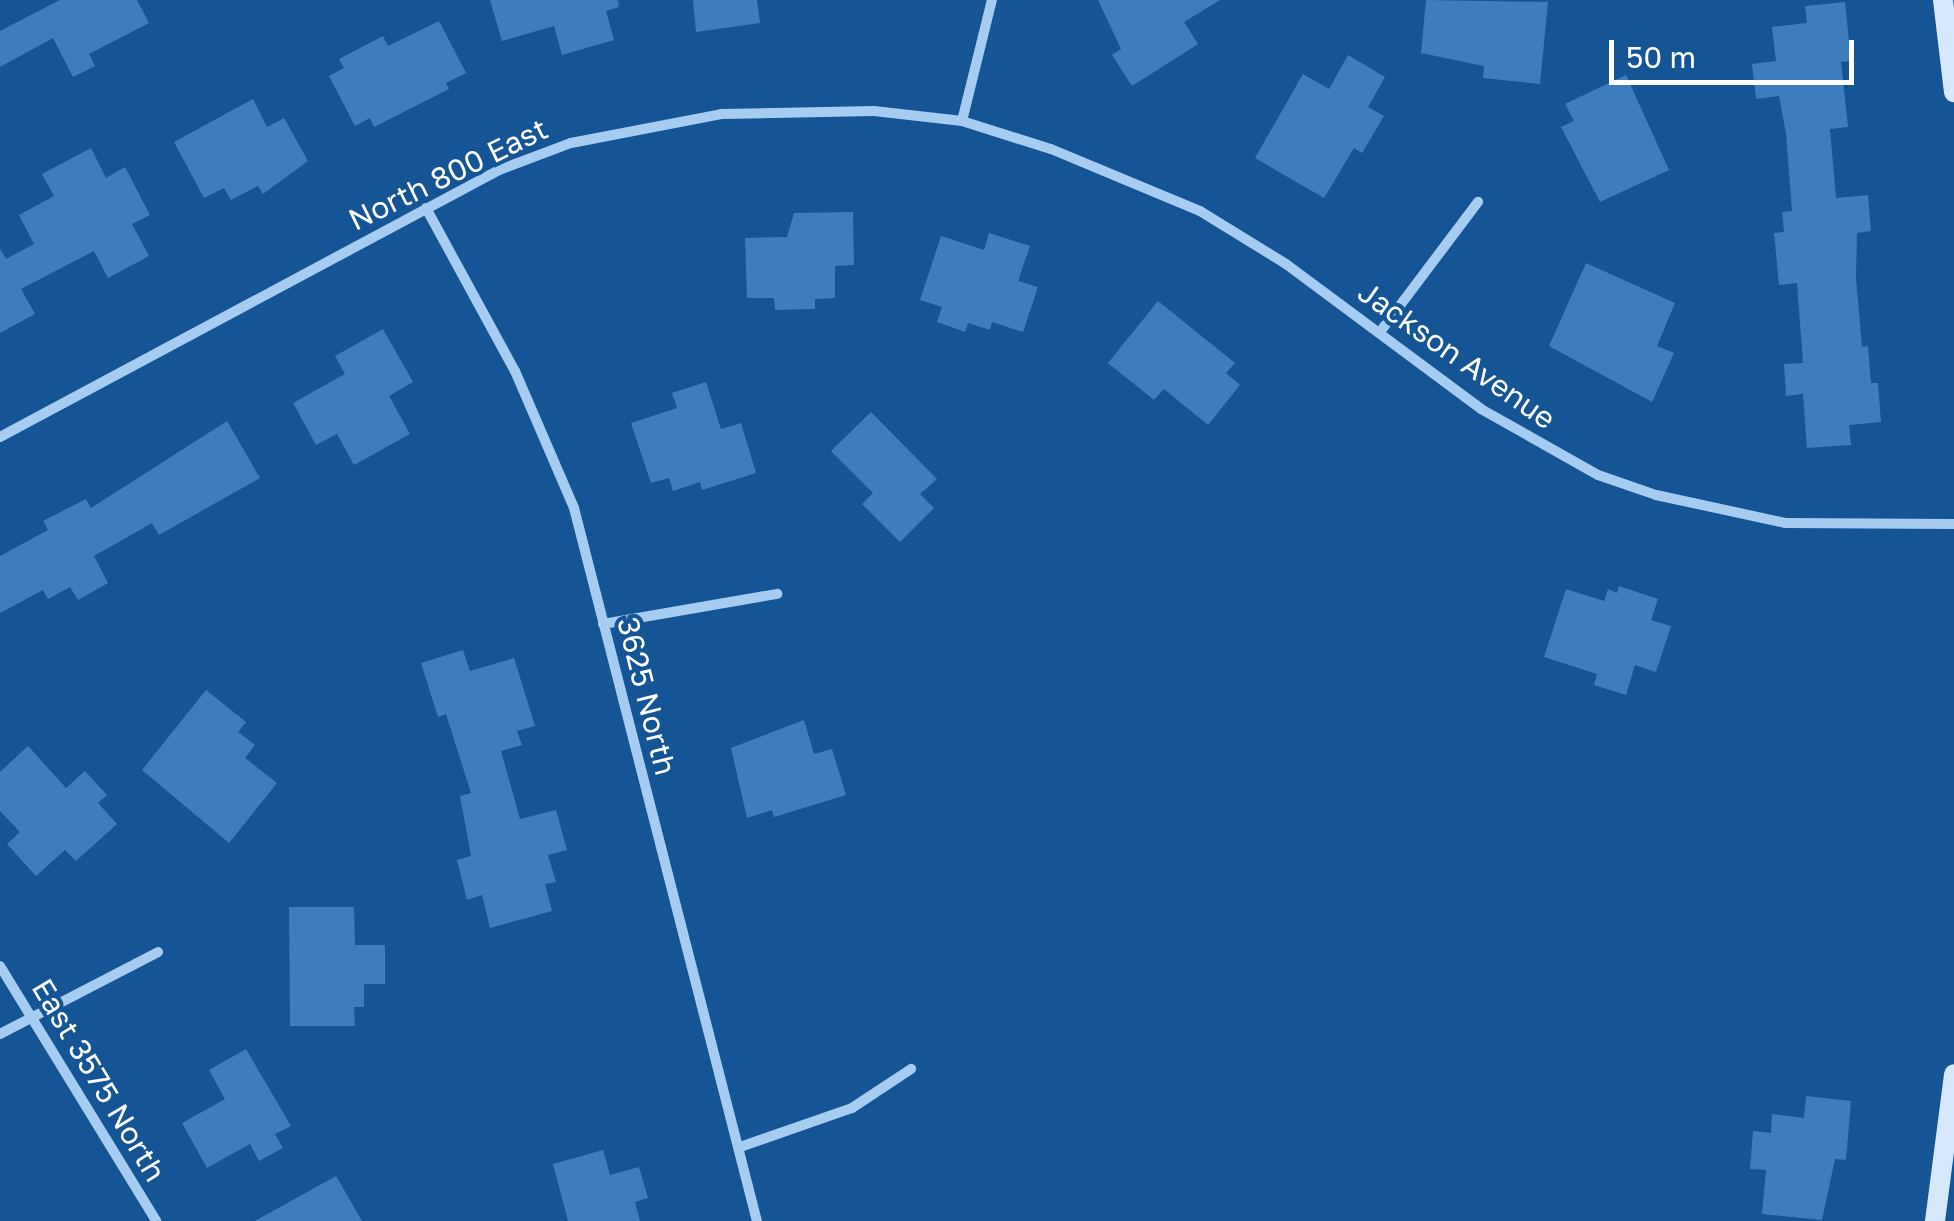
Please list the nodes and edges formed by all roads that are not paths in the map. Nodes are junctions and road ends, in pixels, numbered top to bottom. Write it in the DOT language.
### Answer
graph roads {
  1 [pos="992,0"];
  2 [pos="1943,0"];
  3 [pos="1954,92"];
  4 [pos="962,121"];
  5 [pos="1478,202"];
  6 [pos="426,208"];
  7 [pos="1380,332"];
  8 [pos="0,436"];
  9 [pos="1954,524"];
  10 [pos="776,594"];
  11 [pos="604,624"];
  12 [pos="158,952"];
  13 [pos="0,966"];
  14 [pos="32,1017"];
  15 [pos="0,1034"];
  16 [pos="911,1069"];
  17 [pos="1954,1074"];
  18 [pos="740,1147"];
  19 [pos="156,1221"];
  20 [pos="757,1221"];
  21 [pos="1935,1221"];
  1 -- 4 [label="street"];
  2 -- 3 [label="street"];
  4 -- 6 [label="street, North 800 East"];
  4 -- 7 [label="street, Jackson Avenue"];
  5 -- 7 [label="street"];
  6 -- 8 [label="street, North 800 East"];
  6 -- 11 [label="street, 3625 North"];
  7 -- 9 [label="street, Jackson Avenue"];
  10 -- 11 [label="street"];
  11 -- 18 [label="street, 3625 North"];
  12 -- 14 [label="street"];
  13 -- 14 [label="street, East 3575 North"];
  14 -- 15 [label="street"];
  14 -- 19 [label="street, East 3575 North"];
  16 -- 18 [label="street"];
  17 -- 21 [label="street"];
  18 -- 20 [label="street, 3625 North"];
}
